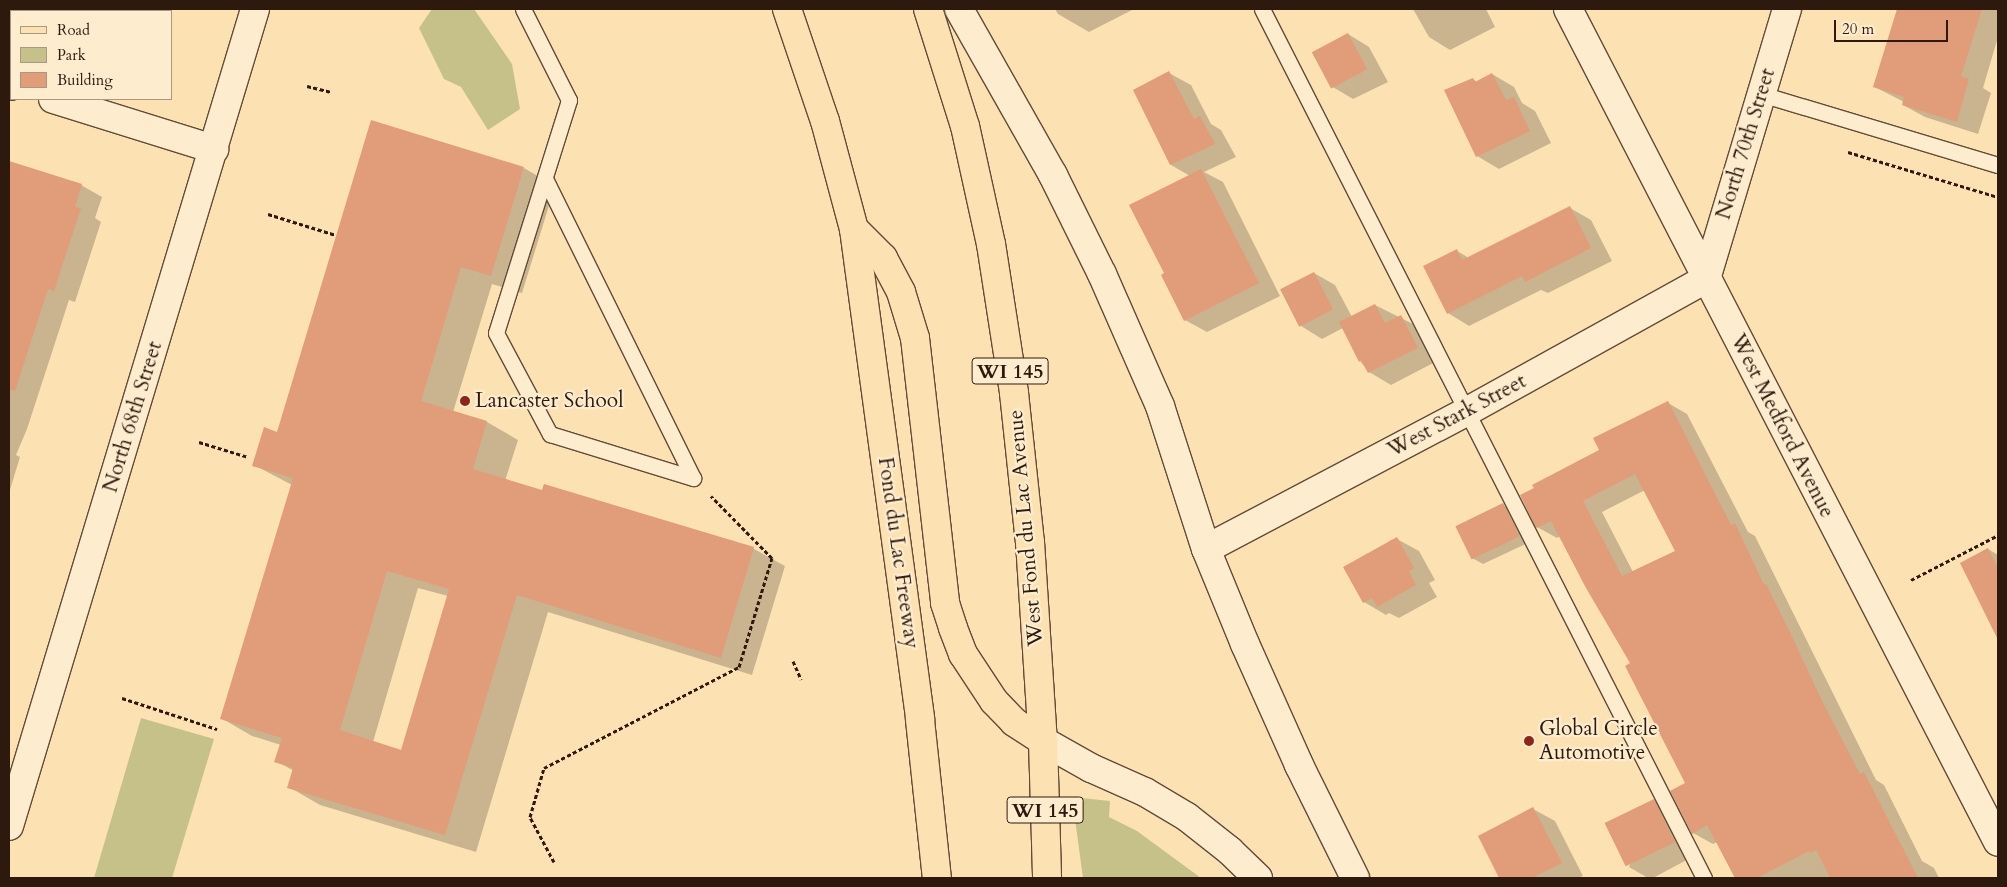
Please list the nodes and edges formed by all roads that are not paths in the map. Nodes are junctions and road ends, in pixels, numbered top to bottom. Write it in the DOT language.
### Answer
graph roads {
  1 [pos="255,9"];
  2 [pos="523,9"];
  3 [pos="787,9"];
  4 [pos="928,9"];
  5 [pos="958,9"];
  6 [pos="1262,9"];
  7 [pos="1568,9"];
  8 [pos="1787,9"];
  9 [pos="1761,94"];
  10 [pos="56,100"];
  11 [pos="214,148"];
  12 [pos="1998,166"];
  13 [pos="545,179"];
  14 [pos="854,229"];
  15 [pos="1706,280"];
  16 [pos="1466,412"];
  17 [pos="1206,549"];
  18 [pos="1044,741"];
  19 [pos="9,826"];
  20 [pos="1998,842"];
  21 [pos="937,878"];
  22 [pos="1047,878"];
  23 [pos="1258,878"];
  24 [pos="1355,878"];
  25 [pos="1704,878"];
  1 -- 11 [label="street, North 68th Street"];
  2 -- 13 [label="lane"];
  3 -- 14 [label="main road"];
  4 -- 18 [label="main road, West Fond du Lac Avenue / WI 145"];
  5 -- 17 [label="street"];
  6 -- 16 [label="lane"];
  7 -- 15 [label="street, West Medford Avenue"];
  8 -- 9 [label="street, North 70th Street"];
  9 -- 12 [label="lane"];
  9 -- 15 [label="street, North 70th Street"];
  10 -- 11 [label="street"];
  11 -- 19 [label="street, North 68th Street"];
  13 -- 13 [label="lane"];
  14 -- 18 [label="main road"];
  14 -- 21 [label="main road, Fond du Lac Freeway"];
  15 -- 16 [label="street, West Stark Street"];
  15 -- 20 [label="street, West Medford Avenue"];
  16 -- 17 [label="street, West Stark Street"];
  16 -- 25 [label="lane"];
  17 -- 24 [label="street"];
  18 -- 22 [label="main road, WI 145"];
  18 -- 23 [label="street"];
}
